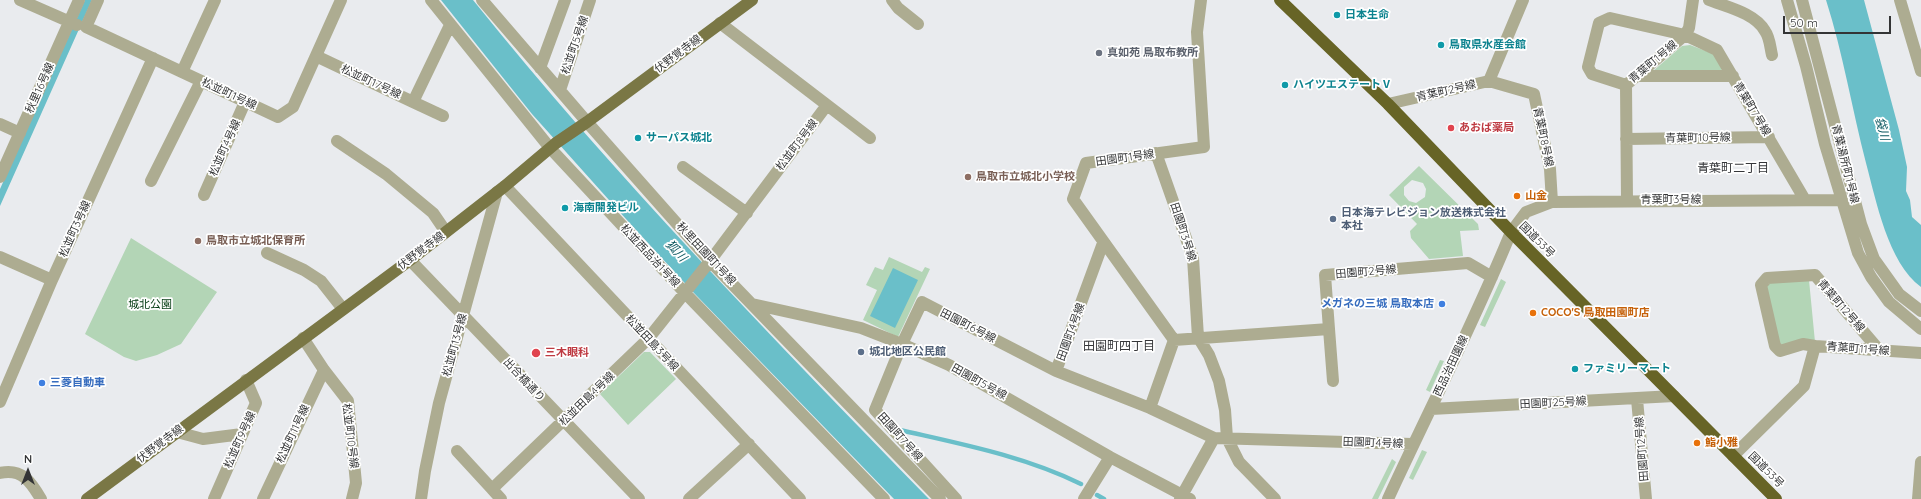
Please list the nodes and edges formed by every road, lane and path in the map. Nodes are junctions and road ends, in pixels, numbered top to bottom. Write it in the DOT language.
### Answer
graph roads {
  1 [pos="20,0"];
  2 [pos="79,0"];
  3 [pos="98,0"];
  4 [pos="215,0"];
  5 [pos="341,0"];
  6 [pos="431,0"];
  7 [pos="482,0"];
  8 [pos="565,0"];
  9 [pos="590,0"];
  10 [pos="752,0"];
  11 [pos="892,0"];
  12 [pos="1201,0"];
  13 [pos="1280,0"];
  14 [pos="1523,0"];
  15 [pos="1693,0"];
  16 [pos="1709,0"];
  17 [pos="1787,0"];
  18 [pos="1802,0"];
  19 [pos="1900,0"];
  20 [pos="70,22"];
  21 [pos="720,23"];
  22 [pos="918,24"];
  23 [pos="450,25"];
  24 [pos="86,27"];
  25 [pos="1685,35"];
  26 [pos="1772,55"];
  27 [pos="316,56"];
  28 [pos="152,58"];
  29 [pos="540,68"];
  30 [pos="1921,71"];
  31 [pos="182,72"];
  32 [pos="1637,76"];
  33 [pos="1733,76"];
  34 [pos="201,81"];
  35 [pos="1489,81"];
  36 [pos="1626,85"];
  37 [pos="560,90"];
  38 [pos="245,102"];
  39 [pos="413,102"];
  40 [pos="1388,104"];
  41 [pos="827,105"];
  42 [pos="443,116"];
  43 [pos="585,123"];
  44 [pos="0,124"];
  45 [pos="20,133"];
  46 [pos="1769,137"];
  47 [pos="870,138"];
  48 [pos="1626,139"];
  49 [pos="337,140"];
  50 [pos="553,146"];
  51 [pos="1156,153"];
  52 [pos="683,167"];
  53 [pos="0,177"];
  54 [pos="151,181"];
  55 [pos="501,189"];
  56 [pos="204,195"];
  57 [pos="1805,200"];
  58 [pos="1842,200"];
  59 [pos="1627,201"];
  60 [pos="1552,202"];
  61 [pos="747,212"];
  62 [pos="446,232"];
  63 [pos="1511,232"];
  64 [pos="1103,243"];
  65 [pos="267,253"];
  66 [pos="0,257"];
  67 [pos="410,260"];
  68 [pos="709,262"];
  69 [pos="1492,277"];
  70 [pos="52,280"];
  71 [pos="687,291"];
  72 [pos="752,304"];
  73 [pos="343,309"];
  74 [pos="1921,311"];
  75 [pos="464,314"];
  76 [pos="1329,329"];
  77 [pos="1921,329"];
  78 [pos="1198,337"];
  79 [pos="303,338"];
  80 [pos="648,339"];
  81 [pos="1174,340"];
  82 [pos="902,344"];
  83 [pos="1815,346"];
  84 [pos="1880,350"];
  85 [pos="1921,353"];
  86 [pos="324,370"];
  87 [pos="1056,371"];
  88 [pos="246,380"];
  89 [pos="1333,380"];
  90 [pos="1674,396"];
  91 [pos="1638,399"];
  92 [pos="0,402"];
  93 [pos="1150,408"];
  94 [pos="1431,409"];
  95 [pos="564,422"];
  96 [pos="177,432"];
  97 [pos="242,434"];
  98 [pos="1214,438"];
  99 [pos="1227,438"];
  100 [pos="749,444"];
  101 [pos="1412,444"];
  102 [pos="457,451"];
  103 [pos="1733,456"];
  104 [pos="1110,457"];
  105 [pos="1921,462"];
  106 [pos="0,473"];
  107 [pos="492,489"];
  108 [pos="351,498"];
  109 [pos="1184,498"];
  110 [pos="41,499"];
  111 [pos="87,499"];
  112 [pos="214,499"];
  113 [pos="263,499"];
  114 [pos="421,499"];
  115 [pos="501,499"];
  116 [pos="639,499"];
  117 [pos="690,499"];
  118 [pos="800,499"];
  119 [pos="884,499"];
  120 [pos="940,499"];
  121 [pos="956,499"];
  122 [pos="1084,499"];
  123 [pos="1275,499"];
  124 [pos="1388,499"];
  125 [pos="1646,499"];
  126 [pos="1776,499"];
  127 [pos="1918,499"];
  1 -- 20 [label="street, 松並町1号線"];
  2 -- 20 [label="street, 秋里16号線"];
  3 -- 24 [label="street"];
  4 -- 31 [label="street"];
  5 -- 27 [label="street, 松並町1号線"];
  6 -- 23 [label="street, 松並西品治1号線"];
  7 -- 29 [label="street, 秋里田園町1号線"];
  8 -- 29 [label="street"];
  9 -- 37 [label="street, 松並町5号線"];
  10 -- 21 [label="main road, 伏野覚寺線"];
  11 -- 22 [label="street"];
  12 -- 51 [label="street, 田園町1号線"];
  13 -- 40 [label="highway, 国道53号"];
  14 -- 35 [label="street, 青葉町2号線"];
  15 -- 25 [label="street, 青葉町1号線"];
  16 -- 26 [label="street"];
  17 -- 58 [label="street"];
  18 -- 74 [label="street, 青葉湯所町1号線"];
  19 -- 30 [label="street"];
  20 -- 24 [label="street, 松並町1号線"];
  20 -- 45 [label="street, 秋里16号線"];
  21 -- 41 [label="street"];
  21 -- 43 [label="main road, 伏野覚寺線"];
  23 -- 39 [label="street, 松並町17号線"];
  23 -- 50 [label="street, 松並西品治1号線"];
  24 -- 28 [label="street, 松並町1号線"];
  25 -- 32 [label="street, 青葉町1号線"];
  25 -- 33 [label="street, 青葉町7号線"];
  25 -- 36 [label="street, 青葉町7号線"];
  27 -- 38 [label="street, 松並町1号線"];
  27 -- 39 [label="street, 松並町17号線"];
  28 -- 31 [label="street, 松並町1号線"];
  28 -- 70 [label="street, 松並町3号線"];
  29 -- 37 [label="street, 秋里田園町1号線"];
  31 -- 34 [label="street, 松並町1号線"];
  32 -- 33 [label="street"];
  32 -- 36 [label="street, 青葉町1号線"];
  33 -- 46 [label="street, 青葉町7号線"];
  34 -- 38 [label="street, 松並町1号線"];
  34 -- 54 [label="street"];
  35 -- 40 [label="street, 青葉町2号線"];
  35 -- 60 [label="street, 青葉町8号線"];
  36 -- 48 [label="street, 青葉町1号線"];
  37 -- 43 [label="street, 秋里田園町1号線"];
  38 -- 56 [label="street, 松並町4号線"];
  39 -- 42 [label="street"];
  40 -- 63 [label="highway, 国道53号"];
  41 -- 47 [label="street"];
  41 -- 61 [label="street, 松並町8号線"];
  43 -- 50 [label="main road, 伏野覚寺線"];
  43 -- 68 [label="street, 秋里田園町1号線"];
  44 -- 45 [label="street"];
  45 -- 53 [label="street, 秋里16号線"];
  46 -- 48 [label="street, 青葉町10号線"];
  46 -- 57 [label="street, 青葉町7号線"];
  48 -- 59 [label="street, 青葉町1号線"];
  49 -- 62 [label="street"];
  50 -- 55 [label="main road, 伏野覚寺線"];
  50 -- 71 [label="street, 松並西品治1号線"];
  51 -- 64 [label="street, 田園町1号線"];
  51 -- 78 [label="street, 田園町3号線"];
  52 -- 61 [label="street"];
  55 -- 62 [label="main road, 伏野覚寺線"];
  55 -- 75 [label="street, 松並町13号線"];
  55 -- 80 [label="street, 松並田島3号線"];
  57 -- 58 [label="street, 青葉町3号線"];
  57 -- 59 [label="street, 青葉町3号線"];
  58 -- 77 [label="street"];
  59 -- 60 [label="street, 青葉町3号線"];
  60 -- 63 [label="street, 青葉町3号線"];
  61 -- 68 [label="street, 松並町8号線"];
  62 -- 67 [label="main road, 伏野覚寺線"];
  63 -- 69 [label="street, 西品治田園線"];
  63 -- 90 [label="highway, 国道53号"];
  64 -- 81 [label="street, 田園町1号線"];
  64 -- 87 [label="street, 田園町4号線"];
  65 -- 73 [label="street"];
  66 -- 70 [label="street"];
  67 -- 73 [label="main road, 伏野覚寺線"];
  67 -- 75 [label="street, 出合橋通り"];
  68 -- 71 [label="street, 松並町8号線"];
  68 -- 72 [label="street, 秋里田園町1号線"];
  69 -- 76 [label="street, 田園町2号線"];
  69 -- 94 [label="street, 西品治田園線"];
  70 -- 92 [label="street, 松並町3号線"];
  71 -- 80 [label="street, 松並田島4号線"];
  71 -- 119 [label="street, 松並西品治1号線"];
  72 -- 82 [label="street, 田園町5号線"];
  72 -- 120 [label="street, 秋里田園町1号線"];
  73 -- 79 [label="main road, 伏野覚寺線"];
  75 -- 95 [label="street, 出合橋通り"];
  75 -- 114 [label="street, 松並町13号線"];
  76 -- 78 [label="street"];
  76 -- 89 [label="street"];
  78 -- 81 [label="street"];
  78 -- 99 [label="street"];
  79 -- 86 [label="street, 松並町10号線"];
  79 -- 88 [label="main road, 伏野覚寺線"];
  80 -- 95 [label="street, 松並田島4号線"];
  80 -- 100 [label="street, 松並田島3号線"];
  81 -- 93 [label="street"];
  82 -- 87 [label="street, 田園町6号線"];
  82 -- 104 [label="street, 田園町5号線"];
  82 -- 121 [label="street, 田園町7号線"];
  83 -- 84 [label="street, 青葉町11号線"];
  83 -- 84 [label="street, 青葉町12号線"];
  83 -- 103 [label="street, 青葉町11号線"];
  84 -- 85 [label="street, 青葉町11号線"];
  86 -- 108 [label="street, 松並町10号線"];
  86 -- 113 [label="street, 松並町11号線"];
  87 -- 93 [label="street, 田園町4号線"];
  88 -- 96 [label="main road, 伏野覚寺線"];
  88 -- 97 [label="street, 松並町9号線"];
  90 -- 91 [label="street, 田園町25号線"];
  90 -- 103 [label="highway, 国道53号"];
  91 -- 94 [label="street, 田園町25号線"];
  91 -- 125 [label="street, 田園町12号線"];
  93 -- 98 [label="street, 田園町4号線"];
  94 -- 101 [label="street, 西品治田園線"];
  95 -- 107 [label="street, 松並田島4号線"];
  95 -- 116 [label="street, 出合橋通り"];
  96 -- 97 [label="street"];
  96 -- 111 [label="main road, 伏野覚寺線"];
  97 -- 112 [label="street, 松並町9号線"];
  98 -- 99 [label="street, 田園町4号線"];
  98 -- 109 [label="street"];
  99 -- 101 [label="street, 田園町4号線"];
  99 -- 123 [label="street"];
  100 -- 117 [label="street"];
  100 -- 118 [label="street, 松並田島3号線"];
  101 -- 124 [label="street, 西品治田園線"];
  102 -- 107 [label="street"];
  103 -- 126 [label="highway, 国道53号"];
  104 -- 109 [label="street, 田園町5号線"];
  104 -- 122 [label="street"];
  105 -- 127 [label="street"];
  106 -- 110 [label="street"];
  107 -- 115 [label="street"];
}
